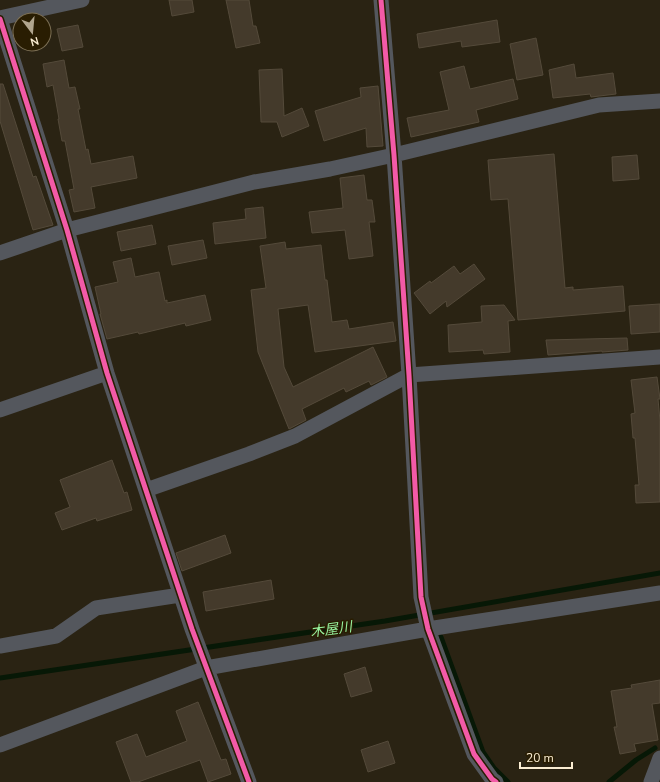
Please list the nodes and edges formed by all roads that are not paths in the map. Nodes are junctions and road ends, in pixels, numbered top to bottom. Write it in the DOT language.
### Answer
graph roads {
  1 [pos="82,0"];
  2 [pos="381,0"];
  3 [pos="0,19"];
  4 [pos="660,101"];
  5 [pos="394,155"];
  6 [pos="66,230"];
  7 [pos="0,253"];
  8 [pos="660,357"];
  9 [pos="107,373"];
  10 [pos="409,375"];
  11 [pos="0,410"];
  12 [pos="146,490"];
  13 [pos="660,592"];
  14 [pos="180,595"];
  15 [pos="428,629"];
  16 [pos="0,646"];
  17 [pos="206,668"];
  18 [pos="0,745"];
  19 [pos="660,758"];
  20 [pos="249,782"];
  21 [pos="496,782"];
  22 [pos="651,782"];
  1 -- 3 [label="street"];
  2 -- 5 [label="street"];
  3 -- 6 [label="street"];
  4 -- 5 [label="street"];
  5 -- 6 [label="street"];
  5 -- 10 [label="street"];
  6 -- 7 [label="street"];
  6 -- 9 [label="street"];
  8 -- 10 [label="street"];
  9 -- 11 [label="street"];
  9 -- 12 [label="street"];
  10 -- 12 [label="street"];
  10 -- 15 [label="street"];
  12 -- 14 [label="street"];
  13 -- 15 [label="street"];
  14 -- 16 [label="street"];
  14 -- 17 [label="street"];
  15 -- 17 [label="street"];
  15 -- 21 [label="street"];
  17 -- 18 [label="street"];
  17 -- 20 [label="street"];
  19 -- 22 [label="street"];
}
